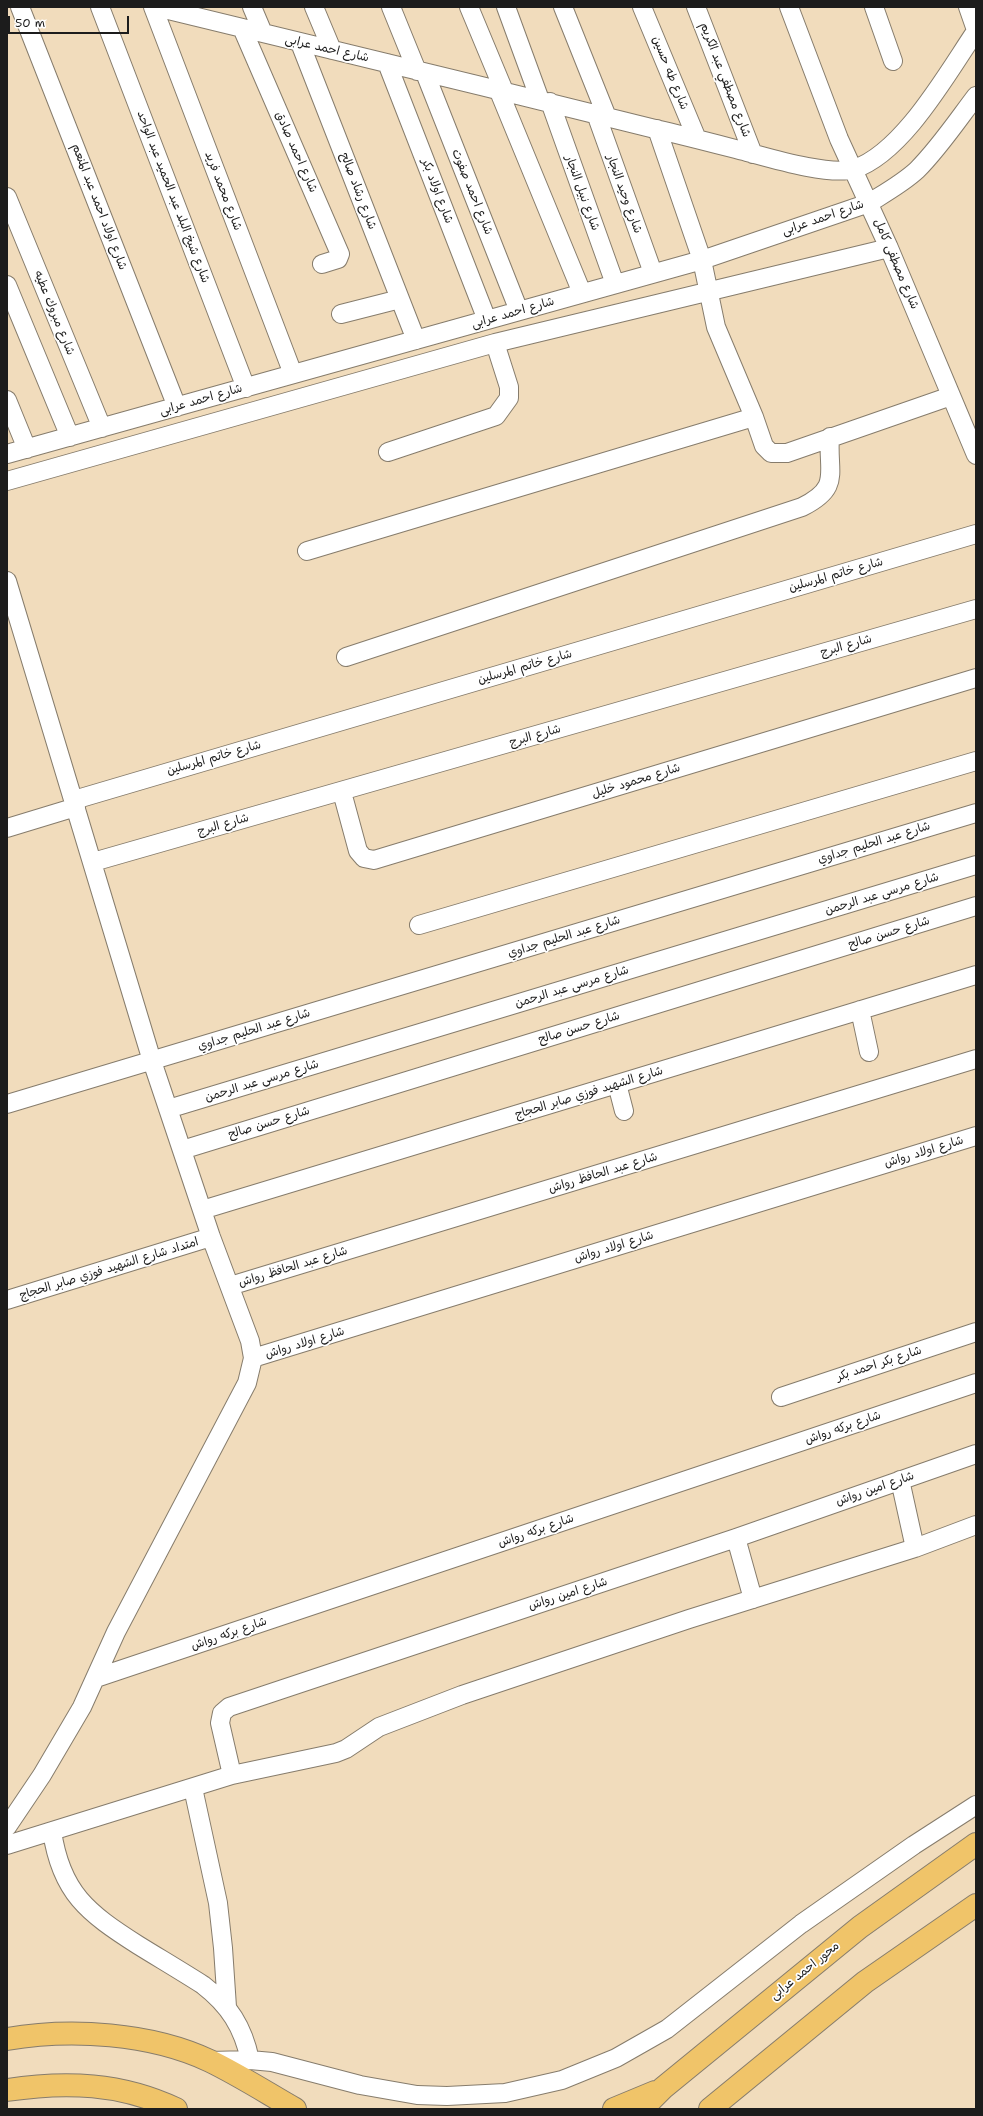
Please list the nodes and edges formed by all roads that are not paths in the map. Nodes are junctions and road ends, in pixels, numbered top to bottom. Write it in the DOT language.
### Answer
graph roads {
  1 [pos="20,7"];
  2 [pos="100,7"];
  3 [pos="154,7"];
  4 [pos="252,7"];
  5 [pos="314,7"];
  6 [pos="391,7"];
  7 [pos="469,7"];
  8 [pos="506,7"];
  9 [pos="563,7"];
  10 [pos="642,7"];
  11 [pos="696,7"];
  12 [pos="789,7"];
  13 [pos="874,7"];
  14 [pos="968,7"];
  15 [pos="184,11"];
  16 [pos="242,28"];
  17 [pos="976,31"];
  18 [pos="263,33"];
  19 [pos="300,43"];
  20 [pos="332,50"];
  21 [pos="893,61"];
  22 [pos="387,63"];
  23 [pos="421,72"];
  24 [pos="501,90"];
  25 [pos="976,96"];
  26 [pos="545,101"];
  27 [pos="602,115"];
  28 [pos="657,129"];
  29 [pos="697,139"];
  30 [pos="753,154"];
  31 [pos="853,169"];
  32 [pos="7,197"];
  33 [pos="869,203"];
  34 [pos="889,248"];
  35 [pos="702,260"];
  36 [pos="322,264"];
  37 [pos="653,273"];
  38 [pos="615,284"];
  39 [pos="7,285"];
  40 [pos="707,291"];
  41 [pos="582,293"];
  42 [pos="400,299"];
  43 [pos="519,311"];
  44 [pos="341,314"];
  45 [pos="487,320"];
  46 [pos="416,340"];
  47 [pos="495,343"];
  48 [pos="293,374"];
  49 [pos="246,388"];
  50 [pos="951,396"];
  51 [pos="7,400"];
  52 [pos="177,407"];
  53 [pos="754,417"];
  54 [pos="102,428"];
  55 [pos="70,437"];
  56 [pos="830,437"];
  57 [pos="27,449"];
  58 [pos="388,452"];
  59 [pos="7,454"];
  60 [pos="976,455"];
  61 [pos="7,480"];
  62 [pos="976,534"];
  63 [pos="306,551"];
  64 [pos="7,581"];
  65 [pos="976,608"];
  66 [pos="346,657"];
  67 [pos="976,678"];
  68 [pos="976,761"];
  69 [pos="342,792"];
  70 [pos="75,803"];
  71 [pos="976,813"];
  72 [pos="7,828"];
  73 [pos="93,862"];
  74 [pos="976,865"];
  75 [pos="976,906"];
  76 [pos="419,925"];
  77 [pos="976,975"];
  78 [pos="860,1010"];
  79 [pos="869,1052"];
  80 [pos="976,1059"];
  81 [pos="152,1061"];
  82 [pos="617,1084"];
  83 [pos="7,1104"];
  84 [pos="168,1109"];
  85 [pos="624,1111"];
  86 [pos="976,1136"];
  87 [pos="182,1150"];
  88 [pos="202,1210"];
  89 [pos="212,1237"];
  90 [pos="230,1286"];
  91 [pos="7,1300"];
  92 [pos="976,1332"];
  93 [pos="253,1358"];
  94 [pos="976,1384"];
  95 [pos="781,1397"];
  96 [pos="976,1454"];
  97 [pos="900,1480"];
  98 [pos="976,1525"];
  99 [pos="736,1538"];
  100 [pos="915,1548"];
  101 [pos="753,1599"];
  102 [pos="96,1678"];
  103 [pos="232,1775"];
  104 [pos="193,1788"];
  105 [pos="976,1805"];
  106 [pos="7,1827"];
  107 [pos="52,1831"];
  108 [pos="976,1844"];
  109 [pos="7,1845"];
  110 [pos="976,1905"];
  111 [pos="227,2007"];
  112 [pos="7,2039"];
  113 [pos="210,2060"];
  114 [pos="250,2060"];
  115 [pos="663,2088"];
  116 [pos="7,2090"];
  117 [pos="176,2109"];
  118 [pos="295,2109"];
  119 [pos="614,2109"];
  120 [pos="642,2109"];
  121 [pos="710,2109"];
  1 -- 52 [label="street, شارع اولاد احمد عبد المنعم"];
  2 -- 49 [label="street, شارع شيخ البلد عبد الحميد عبد الواحد"];
  3 -- 15 [label="street, شارع احمد عرابى"];
  3 -- 48 [label="street, شارع محمد فريد"];
  4 -- 18 [label="street"];
  5 -- 20 [label="street"];
  6 -- 23 [label="street, شارع احمد صفوت"];
  7 -- 24 [label="street"];
  8 -- 26 [label="street, شارع نبيل النجار"];
  9 -- 27 [label="street, شارع وحيد النجار"];
  10 -- 29 [label="street, شارع طه حسين"];
  11 -- 30 [label="street, شارع مصطفي عبد الكريم"];
  12 -- 31 [label="street, شارع مصطفى كامل"];
  13 -- 21 [label="street"];
  14 -- 17 [label="street"];
  15 -- 16 [label="street, شارع احمد عرابى"];
  16 -- 18 [label="street, شارع احمد عرابى"];
  16 -- 36 [label="street, شارع احمد صادق"];
  17 -- 31 [label="street, شارع احمد عرابى"];
  18 -- 19 [label="street, شارع احمد عرابى"];
  19 -- 20 [label="street, شارع احمد عرابى"];
  19 -- 42 [label="street, شارع رشاد صالح"];
  20 -- 22 [label="street, شارع احمد عرابى"];
  22 -- 23 [label="street, شارع احمد عرابى"];
  22 -- 45 [label="street, شارع اولاد بكر"];
  23 -- 24 [label="street, شارع احمد عرابى"];
  23 -- 43 [label="street, شارع احمد صفوت"];
  24 -- 26 [label="street, شارع احمد عرابى"];
  24 -- 41 [label="street"];
  25 -- 33 [label="street, شارع احمد عرابى"];
  26 -- 27 [label="street, شارع احمد عرابى"];
  26 -- 38 [label="street, شارع نبيل النجار"];
  27 -- 28 [label="street, شارع احمد عرابى"];
  27 -- 37 [label="street, شارع وحيد النجار"];
  28 -- 29 [label="street, شارع احمد عرابى"];
  28 -- 35 [label="street"];
  29 -- 30 [label="street, شارع احمد عرابى"];
  30 -- 31 [label="street, شارع احمد عرابى"];
  31 -- 33 [label="street, شارع مصطفى كامل"];
  32 -- 54 [label="street, شارع مبروك عطيه"];
  33 -- 34 [label="street, شارع مصطفى كامل"];
  33 -- 35 [label="street, شارع احمد عرابى"];
  34 -- 40 [label="street"];
  34 -- 50 [label="street, شارع مصطفى كامل"];
  35 -- 37 [label="street, شارع احمد عرابى"];
  35 -- 40 [label="street"];
  37 -- 38 [label="street, شارع احمد عرابى"];
  38 -- 41 [label="street, شارع احمد عرابى"];
  39 -- 55 [label="street"];
  40 -- 47 [label="street"];
  40 -- 53 [label="street"];
  41 -- 43 [label="street, شارع احمد عرابى"];
  42 -- 44 [label="street"];
  42 -- 46 [label="street, شارع رشاد صالح"];
  43 -- 45 [label="street, شارع احمد عرابى"];
  45 -- 46 [label="street, شارع احمد عرابى"];
  46 -- 48 [label="street, شارع احمد عرابى"];
  47 -- 58 [label="street"];
  47 -- 61 [label="street"];
  48 -- 49 [label="street, شارع احمد عرابى"];
  49 -- 52 [label="street, شارع احمد عرابى"];
  50 -- 56 [label="street"];
  50 -- 60 [label="street, شارع مصطفى كامل"];
  51 -- 57 [label="street"];
  52 -- 54 [label="street, شارع احمد عرابى"];
  53 -- 56 [label="street"];
  53 -- 63 [label="street"];
  54 -- 55 [label="street, شارع احمد عرابى"];
  55 -- 57 [label="street, شارع احمد عرابى"];
  56 -- 66 [label="street"];
  57 -- 59 [label="street, شارع احمد عرابى"];
  62 -- 70 [label="street, شارع خاتم المرسلين"];
  64 -- 70 [label="street"];
  65 -- 69 [label="street, شارع البرج"];
  67 -- 69 [label="street, شارع محمود خليل"];
  68 -- 76 [label="street"];
  69 -- 73 [label="street, شارع البرج"];
  70 -- 72 [label="street, شارع خاتم المرسلين"];
  70 -- 73 [label="street"];
  71 -- 81 [label="street, شارع عبد الحليم جداوي"];
  73 -- 81 [label="street"];
  74 -- 84 [label="street, شارع مرسى عبد الرحمن"];
  75 -- 87 [label="street, شارع حسن صالح"];
  77 -- 78 [label="street, شارع الشهيد فوزي صابر الحجاج"];
  78 -- 79 [label="street"];
  78 -- 82 [label="street, شارع الشهيد فوزي صابر الحجاج"];
  80 -- 90 [label="street, شارع عبد الحافظ رواش"];
  81 -- 83 [label="street, شارع عبد الحليم جداوي"];
  81 -- 84 [label="street"];
  82 -- 85 [label="street"];
  82 -- 88 [label="street, شارع الشهيد فوزي صابر الحجاج"];
  84 -- 87 [label="street"];
  86 -- 93 [label="street, شارع اولاد رواش"];
  87 -- 88 [label="street"];
  88 -- 89 [label="street"];
  89 -- 90 [label="street"];
  89 -- 91 [label="street, امتداد شارع الشهيد فوزي صابر الحجاج"];
  90 -- 93 [label="street"];
  92 -- 95 [label="street, شارع بكر احمد بكر"];
  93 -- 102 [label="street"];
  94 -- 102 [label="street, شارع بركه رواش"];
  96 -- 97 [label="street, شارع امين رواش"];
  97 -- 99 [label="street, شارع امين رواش"];
  97 -- 100 [label="street"];
  98 -- 100 [label="street"];
  99 -- 101 [label="street"];
  99 -- 103 [label="street, شارع امين رواش"];
  100 -- 101 [label="street"];
  101 -- 103 [label="street"];
  102 -- 106 [label="street"];
  103 -- 104 [label="street"];
  104 -- 107 [label="street"];
  104 -- 111 [label="street"];
  105 -- 114 [label="street"];
  107 -- 109 [label="street"];
  107 -- 111 [label="street"];
  108 -- 115 [label="highway, محور احمد عرابى"];
  110 -- 121 [label="highway"];
  111 -- 114 [label="street"];
  112 -- 113 [label="highway"];
  113 -- 114 [label="street"];
  113 -- 118 [label="highway"];
  115 -- 119 [label="highway"];
  115 -- 120 [label="highway, محور احمد عرابى"];
  116 -- 117 [label="highway"];
}
